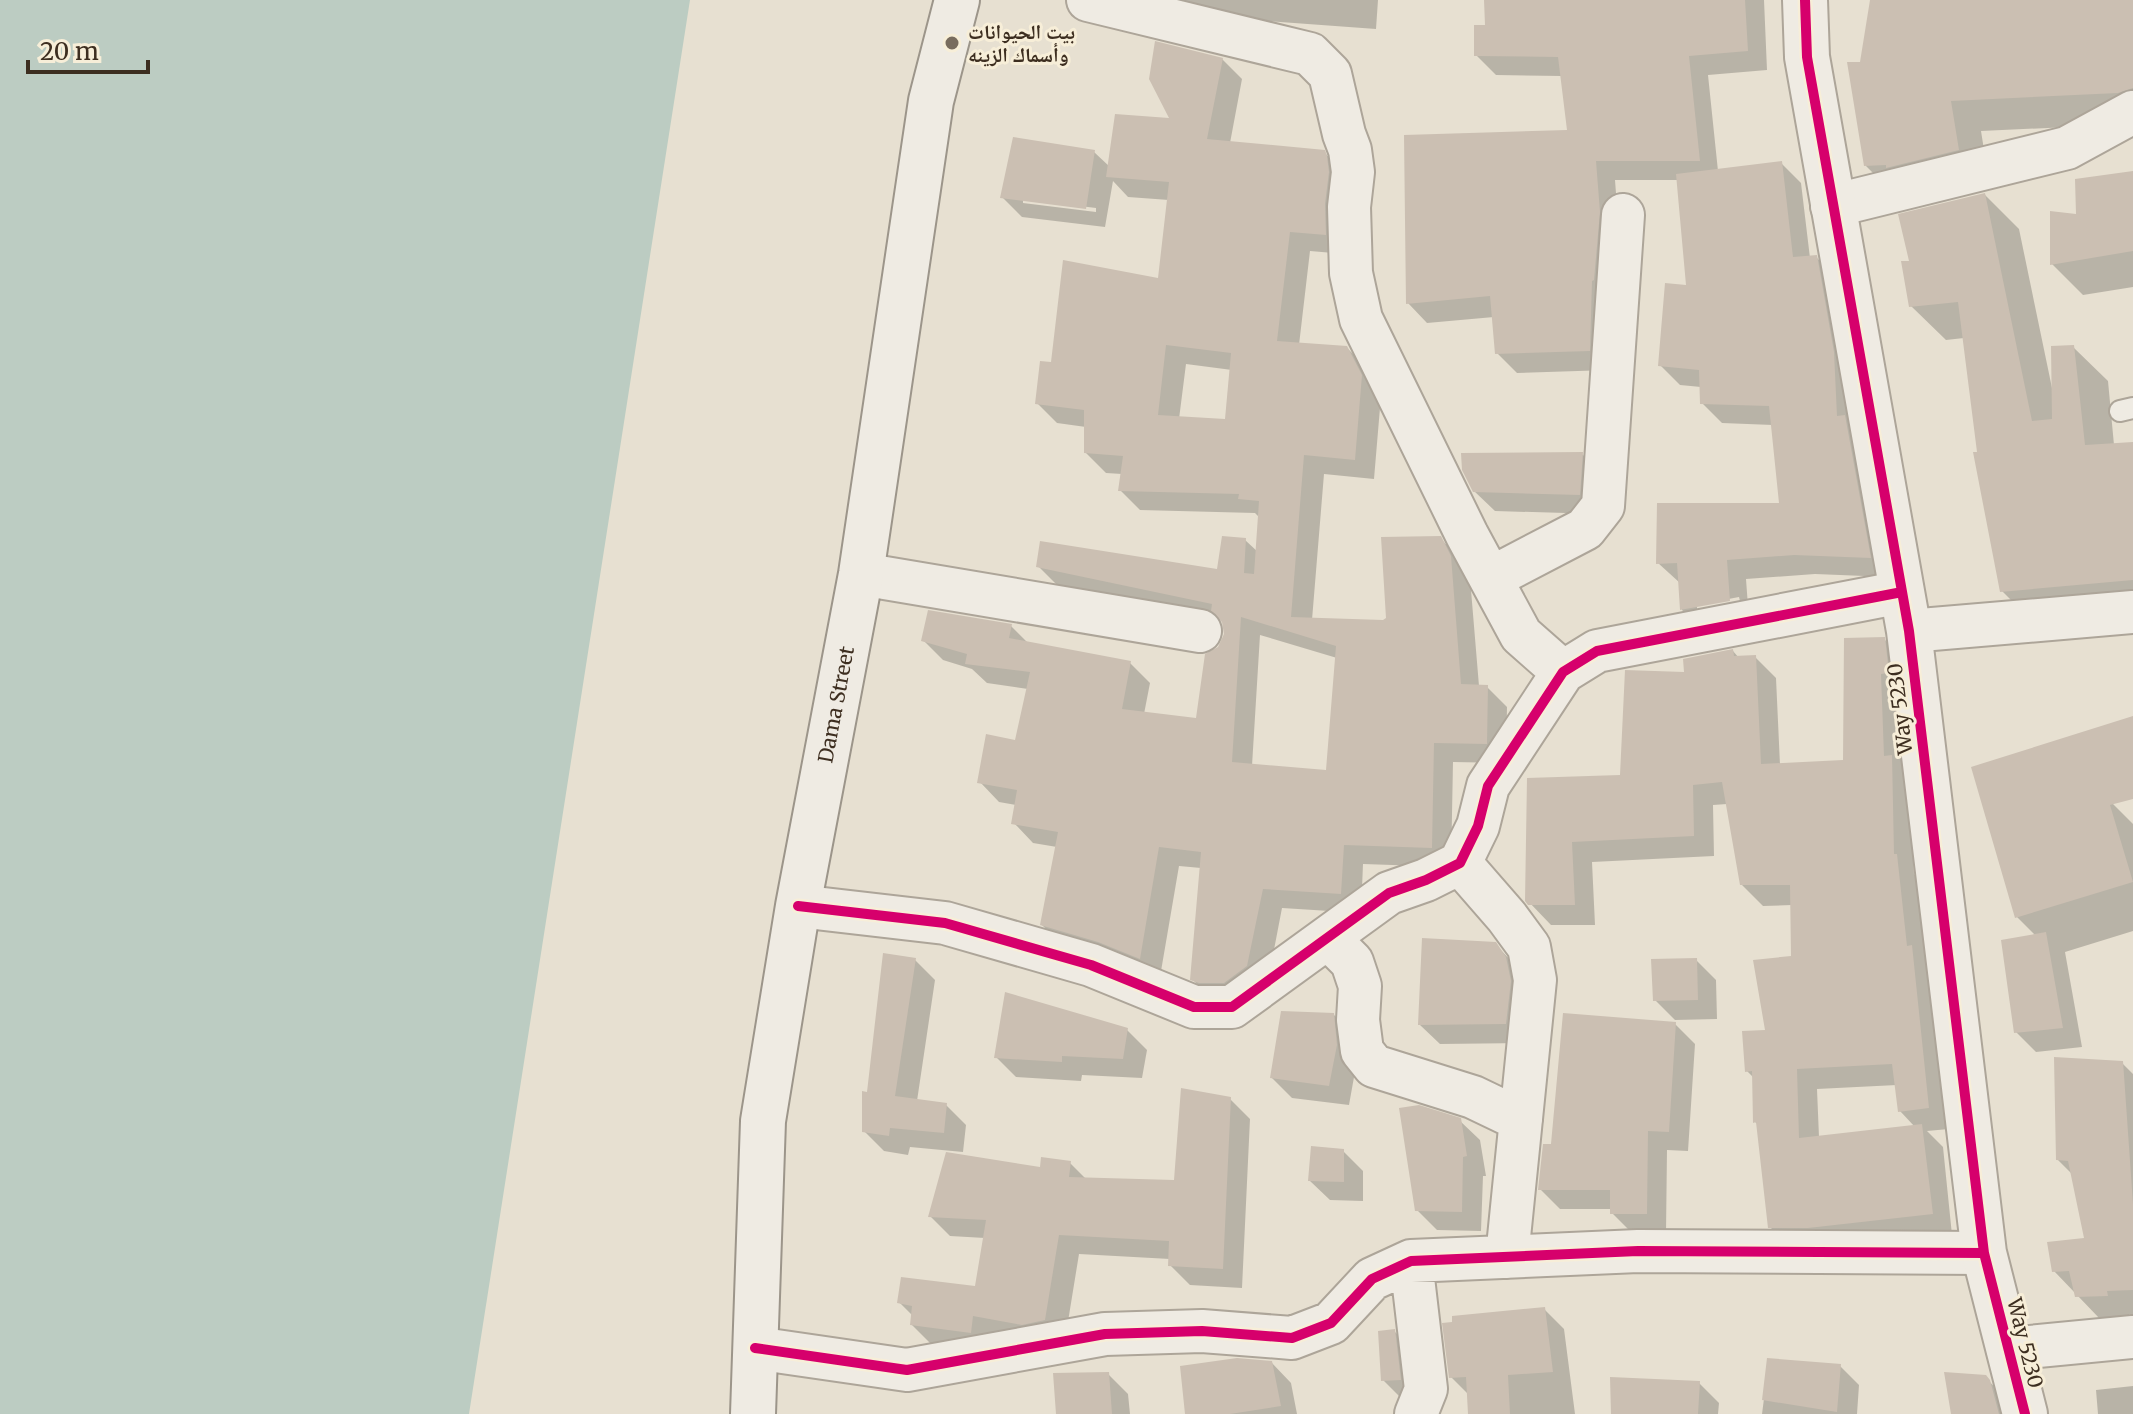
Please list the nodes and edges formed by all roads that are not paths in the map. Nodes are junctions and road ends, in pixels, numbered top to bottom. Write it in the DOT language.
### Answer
graph roads {
  1 [pos="957,0"];
  2 [pos="1088,0"];
  3 [pos="1805,0"];
  4 [pos="2133,112"];
  5 [pos="1832,206"];
  6 [pos="1623,215"];
  7 [pos="861,574"];
  8 [pos="1491,578"];
  9 [pos="1906,612"];
  10 [pos="2133,612"];
  11 [pos="1200,631"];
  12 [pos="1563,672"];
  13 [pos="1460,863"];
  14 [pos="798,906"];
  15 [pos="1329,939"];
  16 [pos="1521,1120"];
  17 [pos="1984,1253"];
  18 [pos="1507,1257"];
  19 [pos="1411,1261"];
  20 [pos="2133,1337"];
  21 [pos="755,1348"];
  22 [pos="2008,1349"];
  23 [pos="753,1414"];
  24 [pos="1416,1414"];
  25 [pos="2025,1414"];
  1 -- 7 [label="main road, Dama Street"];
  2 -- 8 [label="street"];
  3 -- 5 [label="main road, Way 5230"];
  4 -- 5 [label="street"];
  5 -- 9 [label="main road, Way 5230"];
  6 -- 8 [label="street"];
  7 -- 11 [label="street"];
  7 -- 14 [label="main road, Dama Street"];
  8 -- 12 [label="street"];
  9 -- 10 [label="street"];
  9 -- 12 [label="street"];
  9 -- 17 [label="main road, Way 5230"];
  12 -- 13 [label="street"];
  13 -- 15 [label="street"];
  13 -- 16 [label="street"];
  14 -- 15 [label="street"];
  14 -- 21 [label="main road, Dama Street"];
  15 -- 16 [label="street"];
  16 -- 18 [label="street"];
  17 -- 18 [label="street"];
  17 -- 22 [label="main road, Way 5230"];
  18 -- 19 [label="street"];
  19 -- 21 [label="street"];
  19 -- 24 [label="street"];
  20 -- 22 [label="street"];
  21 -- 23 [label="main road, Dama Street"];
  22 -- 25 [label="main road, Way 5230"];
}
